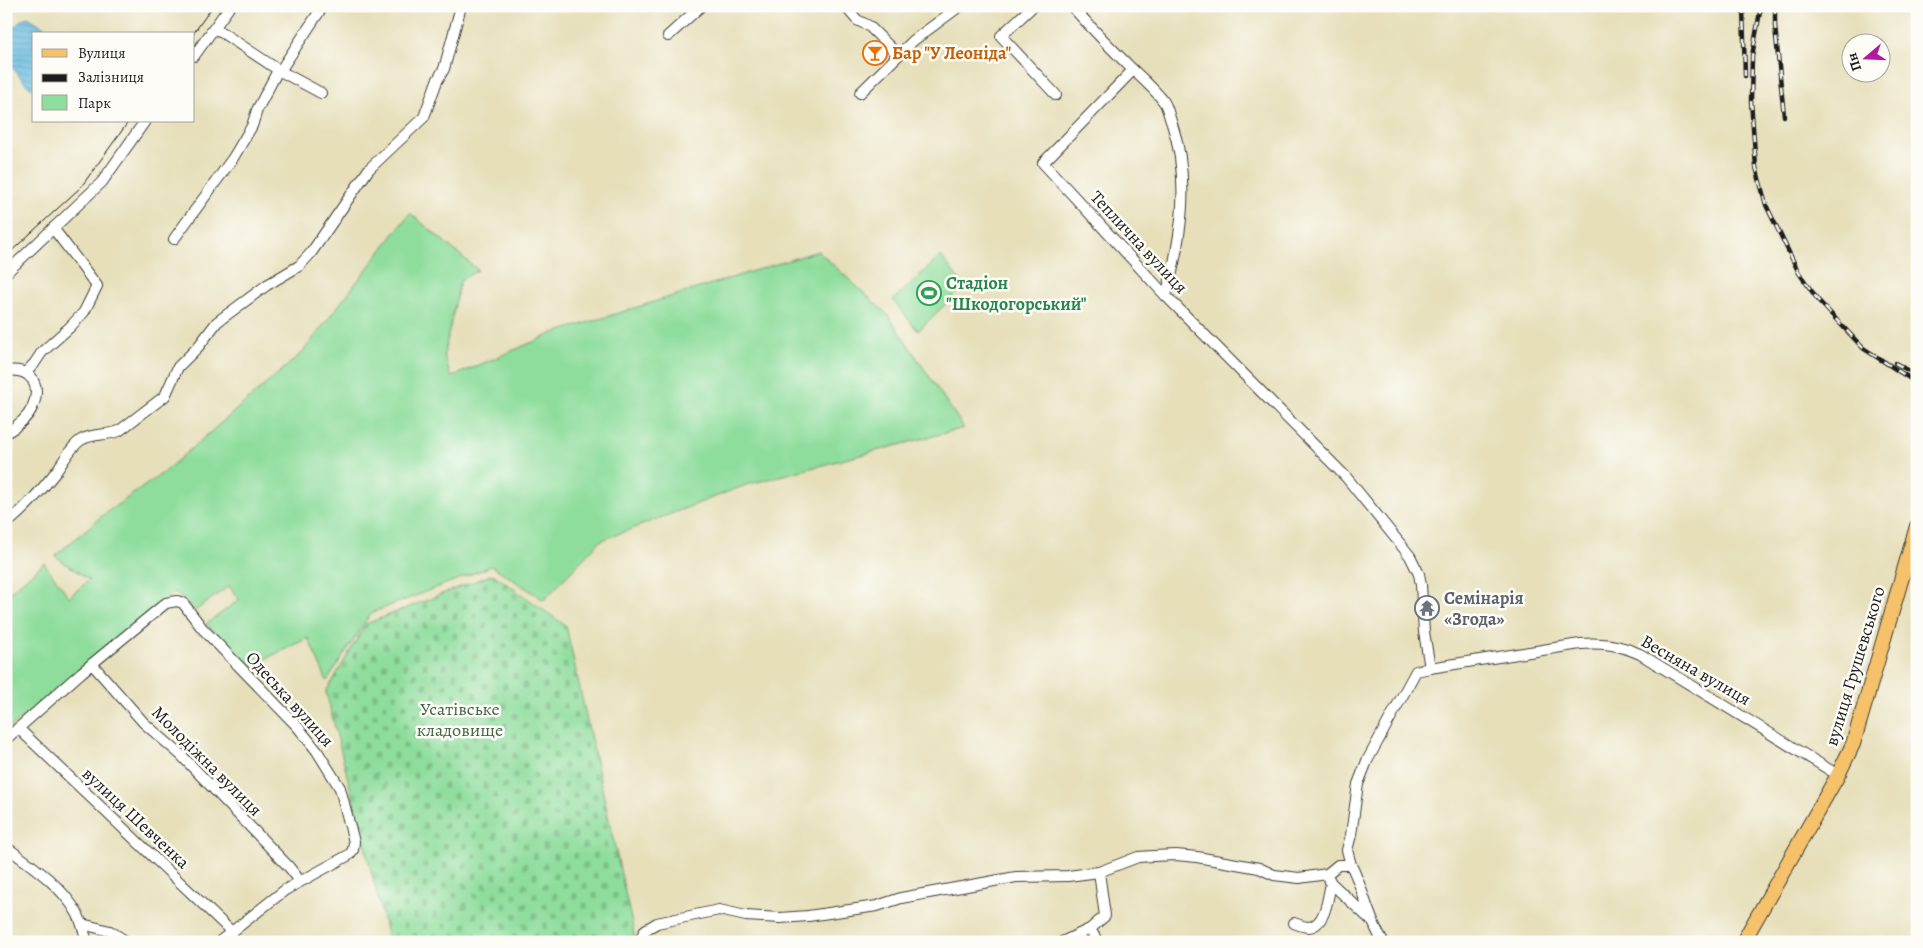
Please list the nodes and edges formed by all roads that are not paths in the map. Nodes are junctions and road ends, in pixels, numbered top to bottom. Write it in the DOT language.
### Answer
graph roads {
  1 [pos="230,6"];
  2 [pos="323,6"];
  3 [pos="461,6"];
  4 [pos="701,6"];
  5 [pos="846,6"];
  6 [pos="960,6"];
  7 [pos="1033,6"];
  8 [pos="1072,6"];
  9 [pos="215,28"];
  10 [pos="668,36"];
  11 [pos="195,55"];
  12 [pos="898,56"];
  13 [pos="1133,70"];
  14 [pos="280,72"];
  15 [pos="860,93"];
  16 [pos="321,94"];
  17 [pos="1056,95"];
  18 [pos="144,122"];
  19 [pos="53,228"];
  20 [pos="174,239"];
  21 [pos="6,273"];
  22 [pos="1166,296"];
  23 [pos="6,371"];
  24 [pos="25,372"];
  25 [pos="6,433"];
  26 [pos="6,524"];
  27 [pos="1917,526"];
  28 [pos="92,664"];
  29 [pos="1430,668"];
  30 [pos="18,728"];
  31 [pos="6,739"];
  32 [pos="1838,775"];
  33 [pos="6,847"];
  34 [pos="1347,850"];
  35 [pos="1338,865"];
  36 [pos="1351,865"];
  37 [pos="1100,872"];
  38 [pos="1329,878"];
  39 [pos="300,881"];
  40 [pos="1372,922"];
  41 [pos="1294,923"];
  42 [pos="82,924"];
  43 [pos="1090,929"];
  44 [pos="232,932"];
  45 [pos="87,942"];
  46 [pos="127,942"];
  47 [pos="218,942"];
  48 [pos="639,942"];
  49 [pos="1062,942"];
  50 [pos="1098,942"];
  51 [pos="1382,942"];
  52 [pos="1743,942"];
  1 -- 9 [label="street"];
  2 -- 14 [label="street"];
  3 -- 26 [label="street"];
  4 -- 10 [label="street"];
  5 -- 12 [label="street"];
  6 -- 12 [label="street"];
  7 -- 17 [label="street"];
  8 -- 13 [label="street"];
  9 -- 11 [label="street"];
  9 -- 14 [label="street"];
  12 -- 15 [label="street"];
  13 -- 22 [label="street"];
  13 -- 22 [label="street, Теплична вулиця"];
  14 -- 16 [label="street"];
  14 -- 20 [label="street"];
  18 -- 19 [label="street"];
  19 -- 21 [label="street"];
  19 -- 24 [label="street"];
  22 -- 29 [label="street, Теплична вулиця"];
  23 -- 24 [label="street"];
  24 -- 25 [label="street"];
  27 -- 32 [label="main road, вулиця Грушевського"];
  28 -- 30 [label="street"];
  28 -- 39 [label="street, Молодіжна вулиця"];
  28 -- 39 [label="street, Одеська вулиця"];
  29 -- 32 [label="street, Весняна вулиця"];
  29 -- 34 [label="street"];
  30 -- 31 [label="street"];
  30 -- 44 [label="street, вулиця Шевченка"];
  32 -- 52 [label="main road, вулиця Грушевського"];
  33 -- 42 [label="street"];
  34 -- 35 [label="street"];
  34 -- 36 [label="street"];
  35 -- 36 [label="street"];
  35 -- 38 [label="street"];
  36 -- 40 [label="street"];
  37 -- 38 [label="street"];
  37 -- 43 [label="street"];
  37 -- 48 [label="street"];
  38 -- 40 [label="street"];
  38 -- 41 [label="street"];
  39 -- 44 [label="street"];
  40 -- 51 [label="street"];
  42 -- 45 [label="street"];
  42 -- 46 [label="street"];
  43 -- 49 [label="street"];
  43 -- 50 [label="street"];
  44 -- 47 [label="street"];
}
